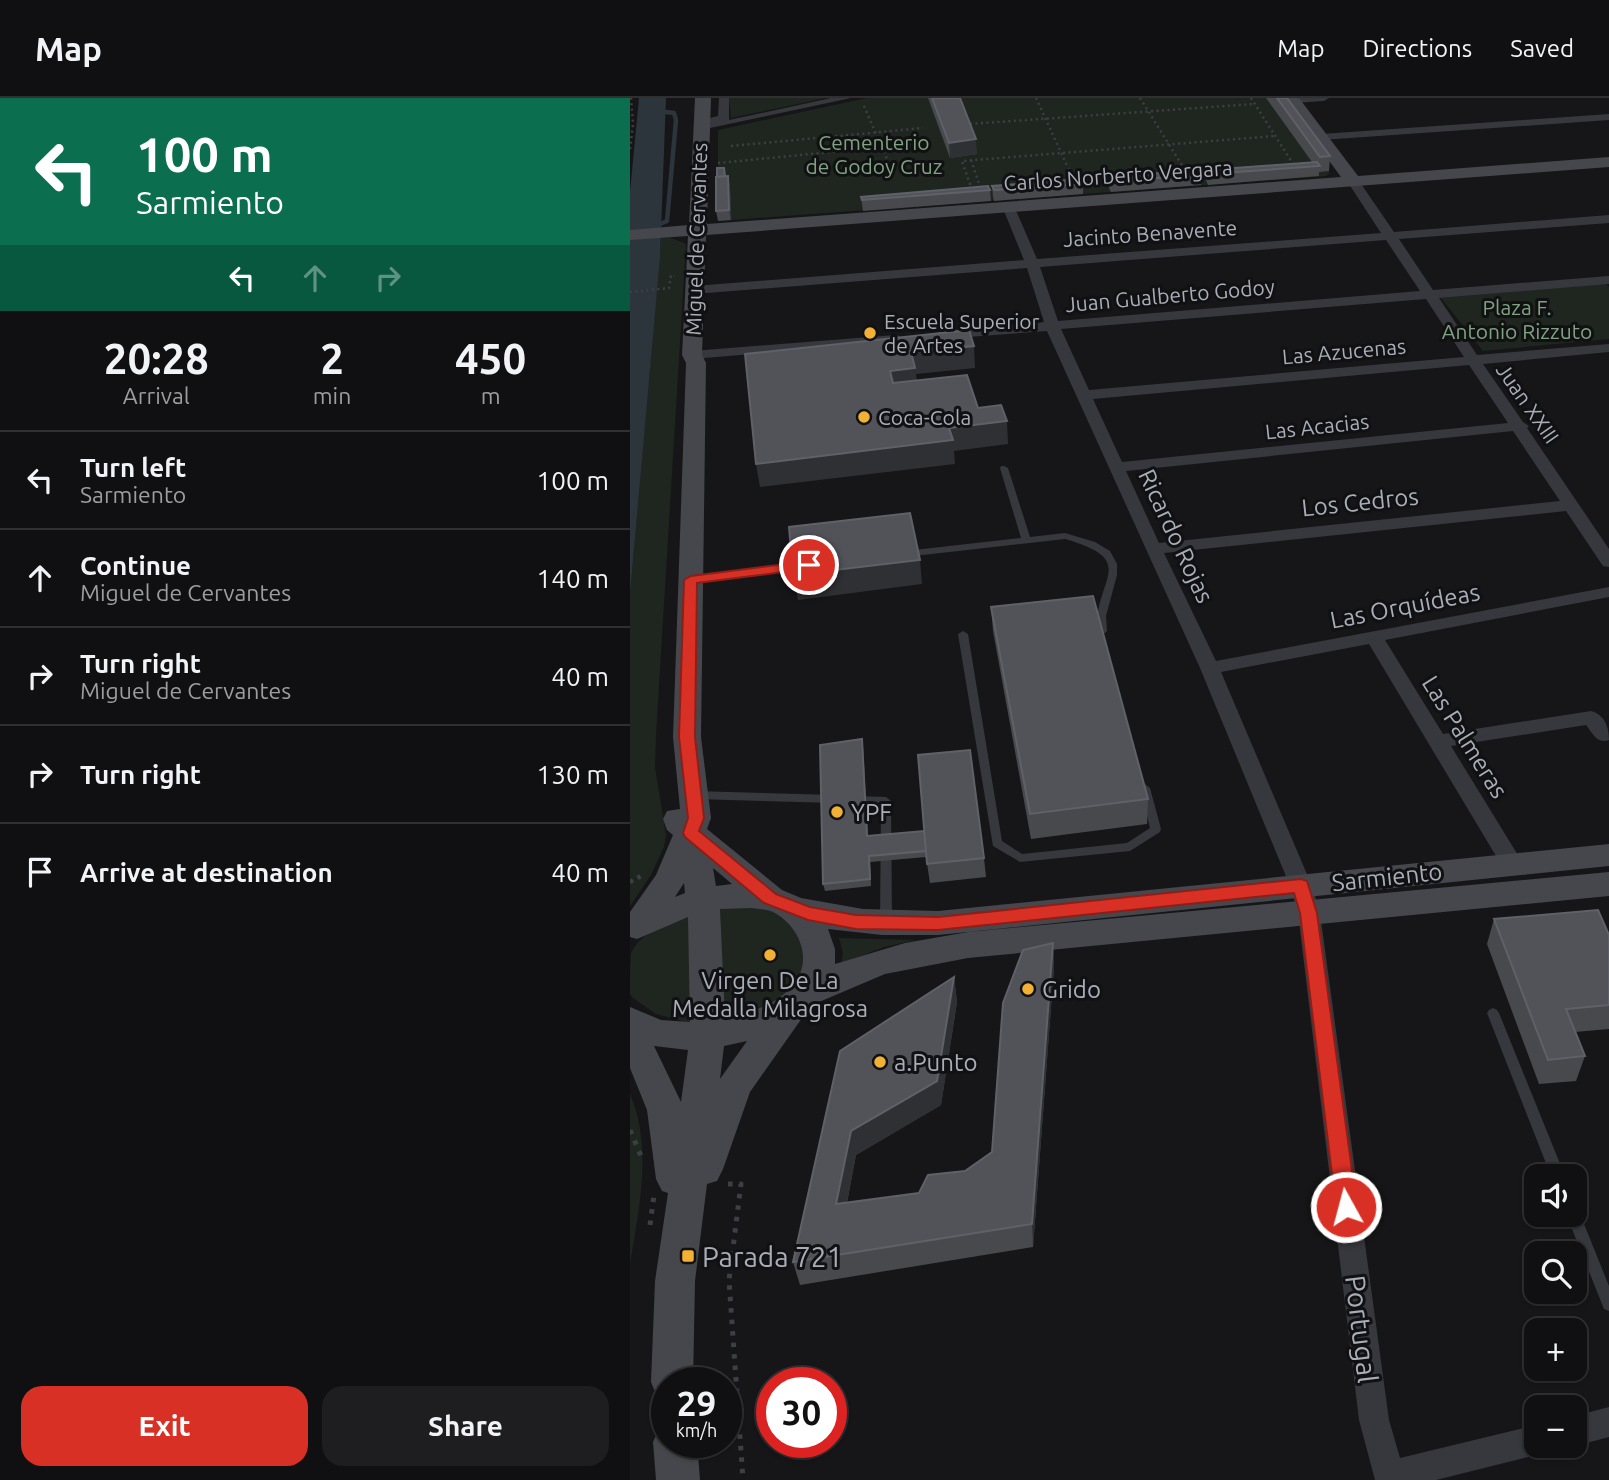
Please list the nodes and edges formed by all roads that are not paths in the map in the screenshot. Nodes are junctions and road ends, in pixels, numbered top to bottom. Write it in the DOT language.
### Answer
graph roads {
  1 [pos="703,98"];
  2 [pos="724,98"];
  3 [pos="846,98"];
  4 [pos="1324,98"];
  5 [pos="1292,99"];
  6 [pos="1609,117"];
  7 [pos="700,126"];
  8 [pos="1321,138"];
  9 [pos="1609,162"];
  10 [pos="1353,181"];
  11 [pos="1008,205"];
  12 [pos="1609,219"];
  13 [pos="697,230"];
  14 [pos="630,235"];
  15 [pos="1391,236"];
  16 [pos="1032,263"];
  17 [pos="1609,280"];
  18 [pos="694,290"];
  19 [pos="1429,294"];
  20 [pos="1052,326"];
  21 [pos="1609,348"];
  22 [pos="692,355"];
  23 [pos="1472,361"];
  24 [pos="1083,395"];
  25 [pos="1521,426"];
  26 [pos="1117,467"];
  27 [pos="1004,468"];
  28 [pos="1572,505"];
  29 [pos="1026,540"];
  30 [pos="1153,549"];
  31 [pos="890,556"];
  32 [pos="1609,562"];
  33 [pos="823,564"];
  34 [pos="691,580"];
  35 [pos="1609,592"];
  36 [pos="963,634"];
  37 [pos="1374,636"];
  38 [pos="1106,647"];
  39 [pos="1210,668"];
  40 [pos="1604,734"];
  41 [pos="1436,742"];
  42 [pos="1142,777"];
  43 [pos="693,795"];
  44 [pos="691,833"];
  45 [pos="1609,855"];
  46 [pos="1513,865"];
  47 [pos="1609,884"];
  48 [pos="1305,899"];
  49 [pos="703,900"];
  50 [pos="780,902"];
  51 [pos="886,924"];
  52 [pos="633,931"];
  53 [pos="799,1000"];
  54 [pos="1493,1013"];
  55 [pos="633,1033"];
  56 [pos="708,1035"];
  57 [pos="1553,1164"];
  58 [pos="678,1190"];
  59 [pos="1578,1227"];
  60 [pos="1609,1304"];
  61 [pos="672,1367"];
  62 [pos="1609,1422"];
  63 [pos="1587,1428"];
  64 [pos="1524,1443"];
  65 [pos="676,1458"];
  66 [pos="1391,1478"];
  67 [pos="678,1480"];
  1 -- 7 [label="main road, Miguel de Cervantes"];
  2 -- 7 [label="street, Miguel de Cervantes"];
  3 -- 7 [label="street"];
  4 -- 5 [label="street"];
  5 -- 8 [label="main road, Juan XXIII"];
  6 -- 8 [label="street"];
  7 -- 13 [label="main road, Miguel de Cervantes"];
  8 -- 10 [label="main road, Juan XXIII"];
  9 -- 10 [label="main road, Carlos Norberto Vergara"];
  10 -- 11 [label="main road, Carlos Norberto Vergara"];
  10 -- 15 [label="street, Juan XXIII"];
  11 -- 13 [label="main road, Carlos Norberto Vergara"];
  11 -- 16 [label="street, Ricardo Rojas"];
  12 -- 15 [label="street, Jacinto Benavente"];
  13 -- 14 [label="main road, Carlos Norberto Vergara"];
  13 -- 18 [label="main road, Miguel de Cervantes"];
  15 -- 16 [label="street, Jacinto Benavente"];
  15 -- 19 [label="street, Juan XXIII"];
  16 -- 18 [label="street, Jacinto Benavente"];
  16 -- 20 [label="street, Ricardo Rojas"];
  17 -- 19 [label="street, Juan Gualberto Godoy"];
  18 -- 22 [label="main road, Miguel de Cervantes"];
  19 -- 20 [label="street, Juan Gualberto Godoy"];
  19 -- 23 [label="street, Juan XXIII"];
  20 -- 22 [label="street, Juan Gualberto Godoy"];
  20 -- 24 [label="street, Ricardo Rojas"];
  21 -- 23 [label="street, Las Azucenas"];
  22 -- 34 [label="main road, Miguel de Cervantes"];
  22 -- 44 [label="main road, Miguel de Cervantes"];
  23 -- 24 [label="street, Las Azucenas"];
  23 -- 25 [label="street, Juan XXIII"];
  24 -- 26 [label="street, Ricardo Rojas"];
  25 -- 26 [label="street, Las Acacias"];
  25 -- 28 [label="street, Juan XXIII"];
  26 -- 30 [label="street, Ricardo Rojas"];
  27 -- 29 [label="lane"];
  28 -- 30 [label="street, Los Cedros"];
  28 -- 32 [label="street, Juan XXIII"];
  29 -- 31 [label="lane"];
  29 -- 38 [label="lane"];
  30 -- 39 [label="street, Ricardo Rojas"];
  33 -- 34 [label="lane"];
  34 -- 43 [label="main road, Miguel de Cervantes"];
  35 -- 37 [label="street, Las Orquídeas"];
  36 -- 42 [label="lane"];
  37 -- 39 [label="street, Las Orquídeas"];
  37 -- 41 [label="street, Las Palmeras"];
  39 -- 48 [label="street, Ricardo Rojas"];
  40 -- 41 [label="street"];
  41 -- 46 [label="street, Las Palmeras"];
  43 -- 44 [label="main road, Miguel de Cervantes"];
  43 -- 51 [label="lane"];
  44 -- 49 [label="main road, Miguel de Cervantes"];
  44 -- 50 [label="main road, Miguel de Cervantes"];
  44 -- 52 [label="main road, Miguel de Cervantes"];
  45 -- 46 [label="main road, Sarmiento"];
  46 -- 48 [label="main road, Sarmiento"];
  47 -- 48 [label="main road, Sarmiento"];
  48 -- 51 [label="main road, Sarmiento"];
  48 -- 53 [label="main road, Sarmiento"];
  48 -- 66 [label="street, Portugal"];
  49 -- 50 [label="main road"];
  49 -- 52 [label="main road"];
  49 -- 56 [label="main road, Miguel de Cervantes"];
  50 -- 51 [label="main road, Sarmiento"];
  50 -- 53 [label="main road, Miguel de Cervantes"];
  53 -- 56 [label="main road, Sarmiento"];
  53 -- 58 [label="main road, Miguel de Cervantes"];
  54 -- 57 [label="lane"];
  55 -- 56 [label="main road, Sarmiento"];
  55 -- 58 [label="main road, Miguel de Cervantes"];
  56 -- 58 [label="main road, Miguel de Cervantes"];
  58 -- 61 [label="main road, Miguel de Cervantes"];
  59 -- 60 [label="lane"];
  62 -- 63 [label="street"];
  64 -- 66 [label="street"];
  65 -- 67 [label="main road"];
}
